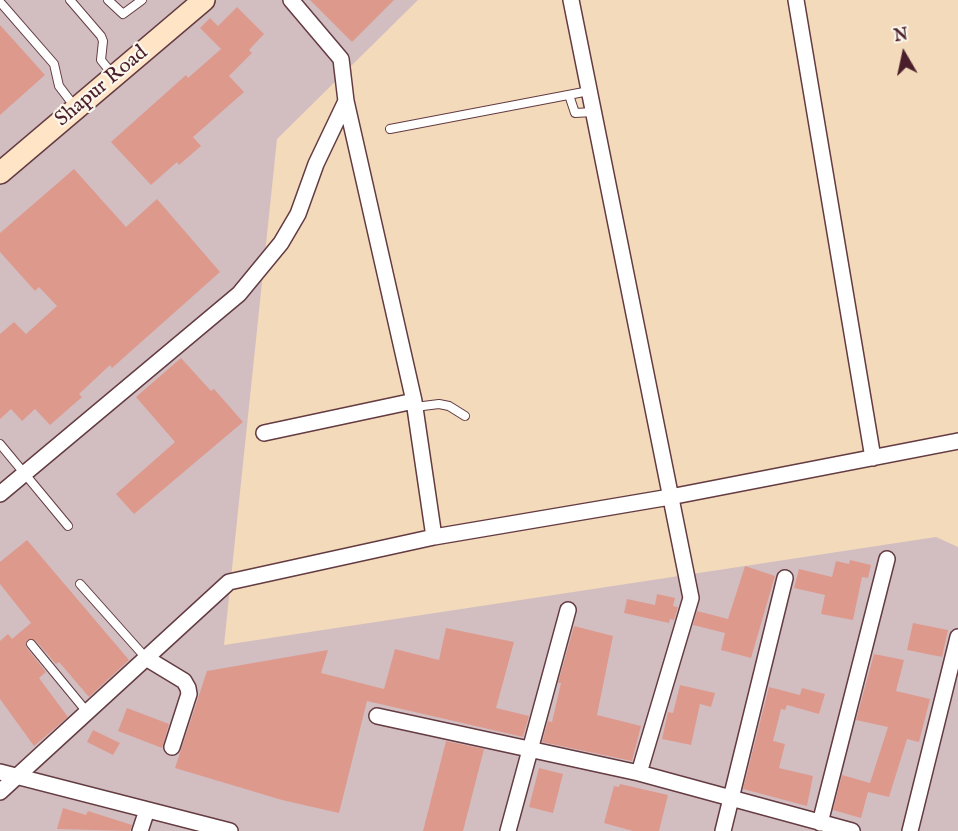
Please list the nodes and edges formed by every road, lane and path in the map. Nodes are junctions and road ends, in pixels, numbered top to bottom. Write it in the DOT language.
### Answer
graph roads {
  1 [pos="70,0"];
  2 [pos="108,0"];
  3 [pos="142,0"];
  4 [pos="204,0"];
  5 [pos="291,0"];
  6 [pos="571,0"];
  7 [pos="796,0"];
  8 [pos="0,2"];
  9 [pos="114,77"];
  10 [pos="589,91"];
  11 [pos="569,94"];
  12 [pos="346,101"];
  13 [pos="76,108"];
  14 [pos="593,112"];
  15 [pos="390,129"];
  16 [pos="0,173"];
  17 [pos="414,404"];
  18 [pos="465,416"];
  19 [pos="264,433"];
  20 [pos="958,441"];
  21 [pos="0,444"];
  22 [pos="873,458"];
  23 [pos="25,472"];
  24 [pos="0,494"];
  25 [pos="670,497"];
  26 [pos="68,526"];
  27 [pos="435,537"];
  28 [pos="887,559"];
  29 [pos="785,578"];
  30 [pos="80,584"];
  31 [pos="568,610"];
  32 [pos="958,637"];
  33 [pos="31,644"];
  34 [pos="146,658"];
  35 [pos="87,712"];
  36 [pos="377,716"];
  37 [pos="172,747"];
  38 [pos="531,748"];
  39 [pos="0,772"];
  40 [pos="639,773"];
  41 [pos="17,776"];
  42 [pos="0,792"];
  43 [pos="730,798"];
  44 [pos="147,810"];
  45 [pos="820,823"];
  46 [pos="140,831"];
  47 [pos="230,831"];
  48 [pos="508,831"];
  49 [pos="723,831"];
  50 [pos="852,831"];
  51 [pos="910,831"];
  1 -- 9 [label="lane"];
  2 -- 3 [label="lane"];
  4 -- 9 [label="street, Shapur Road"];
  5 -- 12 [label="street"];
  6 -- 10 [label="street"];
  7 -- 22 [label="street"];
  8 -- 13 [label="lane"];
  9 -- 13 [label="street, Shapur Road"];
  10 -- 11 [label="lane"];
  10 -- 14 [label="street"];
  11 -- 14 [label="lane"];
  11 -- 15 [label="lane"];
  12 -- 17 [label="street"];
  12 -- 23 [label="street"];
  13 -- 16 [label="street, Shapur Road"];
  14 -- 25 [label="street"];
  17 -- 18 [label="lane"];
  17 -- 19 [label="street"];
  17 -- 27 [label="street"];
  20 -- 22 [label="street"];
  21 -- 23 [label="lane"];
  22 -- 25 [label="street"];
  23 -- 24 [label="street"];
  23 -- 26 [label="lane"];
  25 -- 27 [label="street"];
  25 -- 40 [label="street"];
  27 -- 34 [label="street"];
  28 -- 45 [label="street"];
  29 -- 43 [label="street"];
  30 -- 34 [label="lane"];
  31 -- 38 [label="street"];
  32 -- 51 [label="street"];
  33 -- 35 [label="lane"];
  34 -- 35 [label="street"];
  34 -- 37 [label="street"];
  35 -- 41 [label="street"];
  36 -- 38 [label="street"];
  38 -- 40 [label="street"];
  38 -- 48 [label="street"];
  39 -- 41 [label="street"];
  40 -- 43 [label="street"];
  41 -- 42 [label="street"];
  41 -- 44 [label="street"];
  43 -- 45 [label="street"];
  43 -- 49 [label="street"];
  44 -- 46 [label="street"];
  44 -- 47 [label="street"];
  45 -- 50 [label="street"];
}
